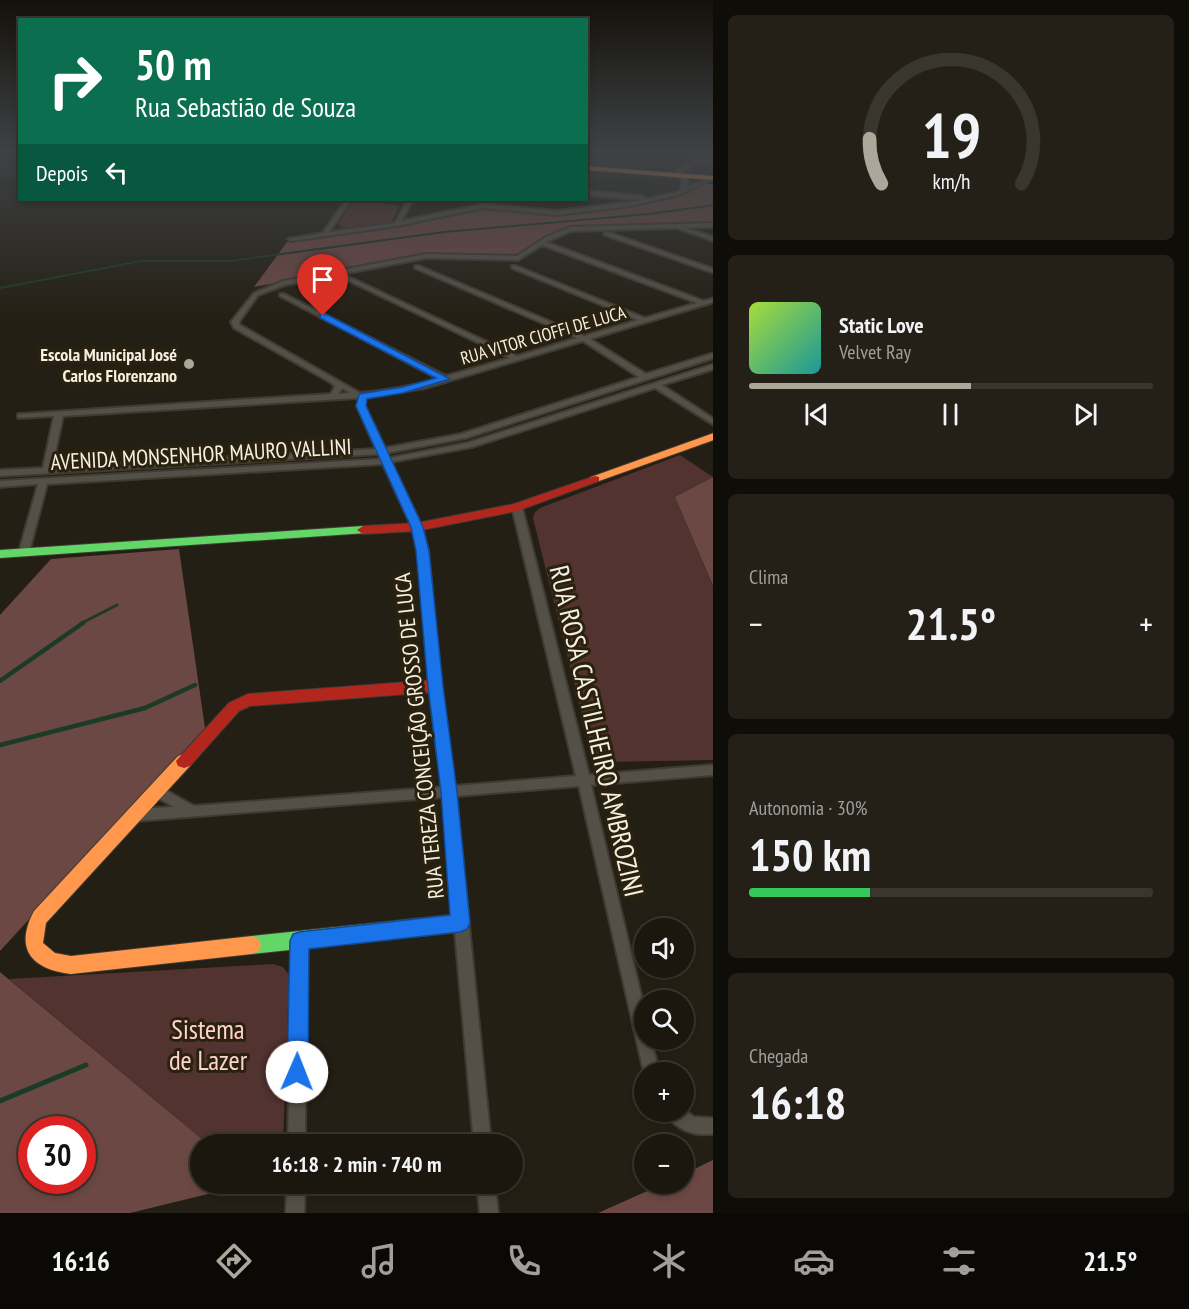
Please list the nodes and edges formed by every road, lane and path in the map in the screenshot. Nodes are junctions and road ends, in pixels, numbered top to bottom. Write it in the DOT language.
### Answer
graph roads {
  1 [pos="342,209"];
  2 [pos="406,209"];
  3 [pos="468,209"];
  4 [pos="523,209"];
  5 [pos="592,209"];
  6 [pos="404,212"];
  7 [pos="425,218"];
  8 [pos="397,224"];
  9 [pos="669,225"];
  10 [pos="681,225"];
  11 [pos="713,225"];
  12 [pos="607,231"];
  13 [pos="689,231"];
  14 [pos="325,234"];
  15 [pos="291,239"];
  16 [pos="713,239"];
  17 [pos="542,243"];
  18 [pos="492,258"];
  19 [pos="509,259"];
  20 [pos="415,263"];
  21 [pos="514,267"];
  22 [pos="713,271"];
  23 [pos="343,274"];
  24 [pos="268,288"];
  25 [pos="282,295"];
  26 [pos="713,300"];
  27 [pos="704,303"];
  28 [pos="644,320"];
  29 [pos="583,338"];
  30 [pos="713,355"];
  31 [pos="516,358"];
  32 [pos="713,366"];
  33 [pos="645,377"];
  34 [pos="445,379"];
  35 [pos="336,383"];
  36 [pos="656,385"];
  37 [pos="333,398"];
  38 [pos="349,398"];
  39 [pos="362,401"];
  40 [pos="59,414"];
  41 [pos="21,416"];
  42 [pos="713,422"];
  43 [pos="713,435"];
  44 [pos="383,456"];
  45 [pos="47,470"];
  46 [pos="0,473"];
  47 [pos="43,482"];
  48 [pos="0,484"];
  49 [pos="517,507"];
  50 [pos="417,527"];
  51 [pos="24,552"];
  52 [pos="0,554"];
  53 [pos="435,686"];
  54 [pos="713,770"];
  55 [pos="584,779"];
  56 [pos="158,790"];
  57 [pos="449,792"];
  58 [pos="192,812"];
  59 [pos="135,815"];
  60 [pos="460,923"];
  61 [pos="299,941"];
  62 [pos="649,1062"];
  63 [pos="687,1122"];
  64 [pos="713,1126"];
  65 [pos="296,1134"];
  66 [pos="481,1134"];
  67 [pos="296,1194"];
  68 [pos="487,1194"];
  69 [pos="295,1213"];
  70 [pos="489,1213"];
  1 -- 14 [label="street"];
  2 -- 6 [label="street"];
  3 -- 7 [label="street"];
  4 -- 5 [label="street"];
  6 -- 7 [label="street"];
  6 -- 8 [label="street"];
  7 -- 8 [label="street"];
  8 -- 14 [label="street"];
  9 -- 10 [label="street"];
  9 -- 12 [label="street"];
  9 -- 13 [label="street"];
  10 -- 11 [label="street"];
  10 -- 13 [label="street"];
  12 -- 17 [label="street"];
  12 -- 22 [label="street"];
  13 -- 16 [label="street"];
  14 -- 15 [label="street"];
  17 -- 19 [label="street"];
  17 -- 27 [label="street"];
  18 -- 19 [label="street"];
  18 -- 20 [label="street"];
  18 -- 21 [label="street"];
  19 -- 21 [label="street"];
  20 -- 23 [label="street"];
  20 -- 29 [label="street"];
  21 -- 28 [label="street"];
  23 -- 24 [label="street"];
  23 -- 31 [label="street"];
  24 -- 25 [label="street"];
  24 -- 25 [label="street"];
  24 -- 35 [label="street"];
  25 -- 34 [label="street"];
  26 -- 27 [label="street, RUA VITOR CIOFFI DE LUCA"];
  27 -- 28 [label="street, RUA VITOR CIOFFI DE LUCA"];
  28 -- 29 [label="street, RUA VITOR CIOFFI DE LUCA"];
  29 -- 31 [label="street, RUA VITOR CIOFFI DE LUCA"];
  29 -- 33 [label="street"];
  30 -- 33 [label="street, AVENIDA MONSENHOR MAURO VALLINI"];
  31 -- 34 [label="street, RUA VITOR CIOFFI DE LUCA"];
  32 -- 36 [label="street, AVENIDA MONSENHOR MAURO VALLINI"];
  33 -- 44 [label="street, AVENIDA MONSENHOR MAURO VALLINI"];
  34 -- 39 [label="street, RUA VITOR CIOFFI DE LUCA"];
  35 -- 37 [label="street"];
  35 -- 38 [label="street"];
  35 -- 39 [label="street"];
  36 -- 42 [label="street"];
  36 -- 44 [label="street, AVENIDA MONSENHOR MAURO VALLINI"];
  37 -- 38 [label="street"];
  37 -- 40 [label="street"];
  38 -- 39 [label="street"];
  39 -- 44 [label="street, RUA TEREZA CONCEIÇÃO GROSSO DE LUCA"];
  40 -- 41 [label="street"];
  40 -- 45 [label="street"];
  43 -- 49 [label="street"];
  44 -- 45 [label="street, AVENIDA MONSENHOR MAURO VALLINI"];
  44 -- 47 [label="street, AVENIDA MONSENHOR MAURO VALLINI"];
  44 -- 50 [label="street, RUA TEREZA CONCEIÇÃO GROSSO DE LUCA"];
  45 -- 46 [label="street, AVENIDA MONSENHOR MAURO VALLINI"];
  47 -- 48 [label="street, AVENIDA MONSENHOR MAURO VALLINI"];
  47 -- 51 [label="street"];
  49 -- 50 [label="street"];
  49 -- 55 [label="street, RUA ROSA CASTILHEIRO AMBROZINI"];
  50 -- 51 [label="street"];
  50 -- 53 [label="street, RUA TEREZA CONCEIÇÃO GROSSO DE LUCA"];
  51 -- 52 [label="street"];
  53 -- 56 [label="street"];
  53 -- 57 [label="street, RUA TEREZA CONCEIÇÃO GROSSO DE LUCA"];
  54 -- 55 [label="street"];
  55 -- 57 [label="street"];
  55 -- 62 [label="street, RUA ROSA CASTILHEIRO AMBROZINI"];
  56 -- 58 [label="street"];
  56 -- 59 [label="street"];
  57 -- 58 [label="street"];
  57 -- 60 [label="street, RUA TEREZA CONCEIÇÃO GROSSO DE LUCA"];
  58 -- 59 [label="street"];
  59 -- 61 [label="street"];
  60 -- 61 [label="street"];
  60 -- 66 [label="street, RUA TEREZA CONCEIÇÃO GROSSO DE LUCA"];
  61 -- 65 [label="street"];
  63 -- 64 [label="street"];
  67 -- 69 [label="street"];
  68 -- 70 [label="street"];
}
